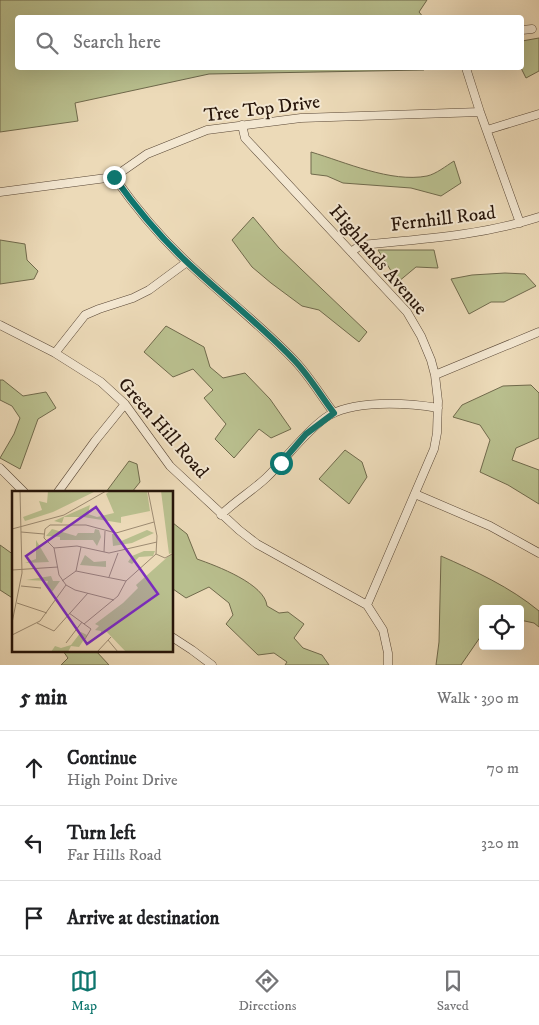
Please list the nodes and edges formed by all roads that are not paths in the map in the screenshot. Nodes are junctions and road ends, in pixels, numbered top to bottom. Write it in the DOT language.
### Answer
graph roads {
  1 [pos="532,29"];
  2 [pos="524,30"];
  3 [pos="467,70"];
  4 [pos="480,112"];
  5 [pos="539,114"];
  6 [pos="242,125"];
  7 [pos="487,130"];
  8 [pos="114,177"];
  9 [pos="0,192"];
  10 [pos="539,217"];
  11 [pos="520,223"];
  12 [pos="351,252"];
  13 [pos="187,262"];
  14 [pos="0,325"];
  15 [pos="539,332"];
  16 [pos="55,353"];
  17 [pos="435,375"];
  18 [pos="125,404"];
  19 [pos="438,408"];
  20 [pos="334,413"];
  21 [pos="0,468"];
  22 [pos="23,491"];
  23 [pos="59,491"];
  24 [pos="415,494"];
  25 [pos="221,515"];
  26 [pos="539,553"];
  27 [pos="367,605"];
  28 [pos="174,638"];
  29 [pos="212,665"];
  30 [pos="388,665"];
  1 -- 2 [label="street"];
  3 -- 4 [label="street"];
  4 -- 6 [label="street, Tree Top Drive"];
  4 -- 7 [label="street"];
  5 -- 7 [label="street"];
  6 -- 8 [label="street, Tree Top Drive"];
  6 -- 12 [label="street, Highlands Avenue"];
  7 -- 11 [label="street"];
  8 -- 9 [label="street, Tree Top Drive"];
  8 -- 13 [label="street"];
  10 -- 11 [label="street, Fernhill Road"];
  11 -- 12 [label="street, Fernhill Road"];
  12 -- 17 [label="street, Highlands Avenue"];
  13 -- 16 [label="street"];
  13 -- 20 [label="street"];
  14 -- 16 [label="street, Green Hill Road"];
  15 -- 17 [label="street"];
  16 -- 18 [label="street, Green Hill Road"];
  17 -- 19 [label="street, Highlands Avenue"];
  18 -- 23 [label="street"];
  18 -- 25 [label="street, Green Hill Road"];
  19 -- 20 [label="street"];
  19 -- 24 [label="street, Highlands Avenue"];
  20 -- 25 [label="street"];
  21 -- 22 [label="street"];
  24 -- 26 [label="street"];
  24 -- 27 [label="street, Highlands Avenue"];
  25 -- 27 [label="street, Green Hill Road"];
  27 -- 30 [label="street, Green Hill Road"];
  28 -- 29 [label="street"];
}
